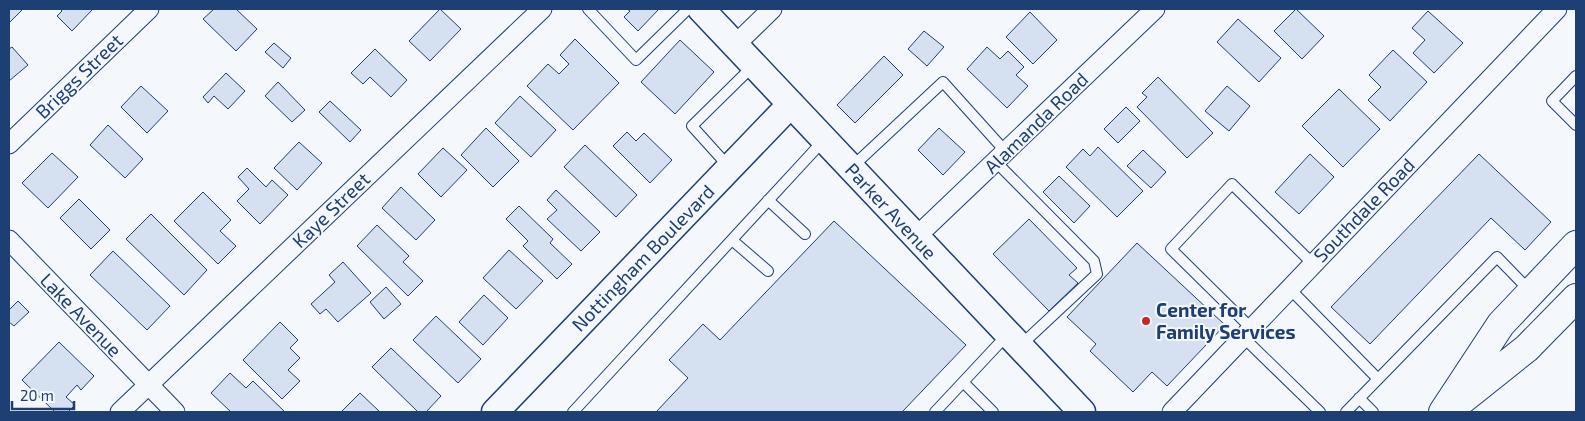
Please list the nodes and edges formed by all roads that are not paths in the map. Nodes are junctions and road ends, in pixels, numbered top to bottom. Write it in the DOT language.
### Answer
graph roads {
  1 [pos="150,9"];
  2 [pos="542,9"];
  3 [pos="588,9"];
  4 [pos="688,9"];
  5 [pos="701,9"];
  6 [pos="772,9"];
  7 [pos="1155,9"];
  8 [pos="1557,9"];
  9 [pos="735,45"];
  10 [pos="754,65"];
  11 [pos="1576,76"];
  12 [pos="791,104"];
  13 [pos="1576,125"];
  14 [pos="824,140"];
  15 [pos="9,144"];
  16 [pos="1001,157"];
  17 [pos="730,168"];
  18 [pos="851,168"];
  19 [pos="768,200"];
  20 [pos="805,234"];
  21 [pos="916,237"];
  22 [pos="9,240"];
  23 [pos="732,240"];
  24 [pos="1576,245"];
  25 [pos="1313,264"];
  26 [pos="768,271"];
  27 [pos="1290,289"];
  28 [pos="1531,292"];
  29 [pos="1576,298"];
  30 [pos="1248,333"];
  31 [pos="1014,340"];
  32 [pos="1378,379"];
  33 [pos="963,382"];
  34 [pos="148,385"];
  35 [pos="1359,398"];
  36 [pos="120,412"];
  37 [pos="175,412"];
  38 [pos="495,412"];
  39 [pos="574,412"];
  40 [pos="935,412"];
  41 [pos="992,412"];
  42 [pos="1082,412"];
  43 [pos="1172,412"];
  44 [pos="1320,412"];
  45 [pos="1346,412"];
  46 [pos="1373,412"];
  47 [pos="1443,412"];
  48 [pos="1448,412"];
  1 -- 15 [label="street, Briggs Street"];
  2 -- 34 [label="street, Kaye Street"];
  3 -- 4 [label="lane"];
  5 -- 9 [label="street, Parker Avenue"];
  6 -- 9 [label="street"];
  7 -- 16 [label="street, Alamanda Road"];
  8 -- 25 [label="street, Southdale Road"];
  9 -- 10 [label="street, Parker Avenue"];
  10 -- 12 [label="street, Parker Avenue"];
  10 -- 17 [label="lane"];
  11 -- 13 [label="lane"];
  12 -- 14 [label="street, Parker Avenue"];
  12 -- 17 [label="street, Nottingham Boulevard"];
  14 -- 18 [label="street, Parker Avenue"];
  14 -- 19 [label="lane"];
  16 -- 18 [label="lane"];
  16 -- 21 [label="street, Alamanda Road"];
  16 -- 31 [label="lane"];
  17 -- 38 [label="street, Nottingham Boulevard"];
  18 -- 21 [label="street, Parker Avenue"];
  19 -- 20 [label="lane"];
  19 -- 23 [label="lane"];
  21 -- 31 [label="street, Parker Avenue"];
  22 -- 34 [label="street, Lake Avenue"];
  23 -- 26 [label="lane"];
  23 -- 39 [label="lane"];
  24 -- 28 [label="main road"];
  25 -- 27 [label="street, Southdale Road"];
  25 -- 30 [label="lane"];
  27 -- 30 [label="street, Southdale Road"];
  27 -- 32 [label="lane"];
  28 -- 32 [label="lane"];
  28 -- 47 [label="main road"];
  29 -- 48 [label="main road"];
  30 -- 43 [label="street, Southdale Road"];
  30 -- 44 [label="lane"];
  31 -- 33 [label="lane"];
  31 -- 42 [label="street, Parker Avenue"];
  32 -- 35 [label="lane"];
  33 -- 40 [label="lane"];
  33 -- 41 [label="lane"];
  34 -- 36 [label="street, Kaye Street"];
  34 -- 37 [label="street, Lake Avenue"];
  35 -- 45 [label="lane"];
  35 -- 46 [label="lane"];
}
